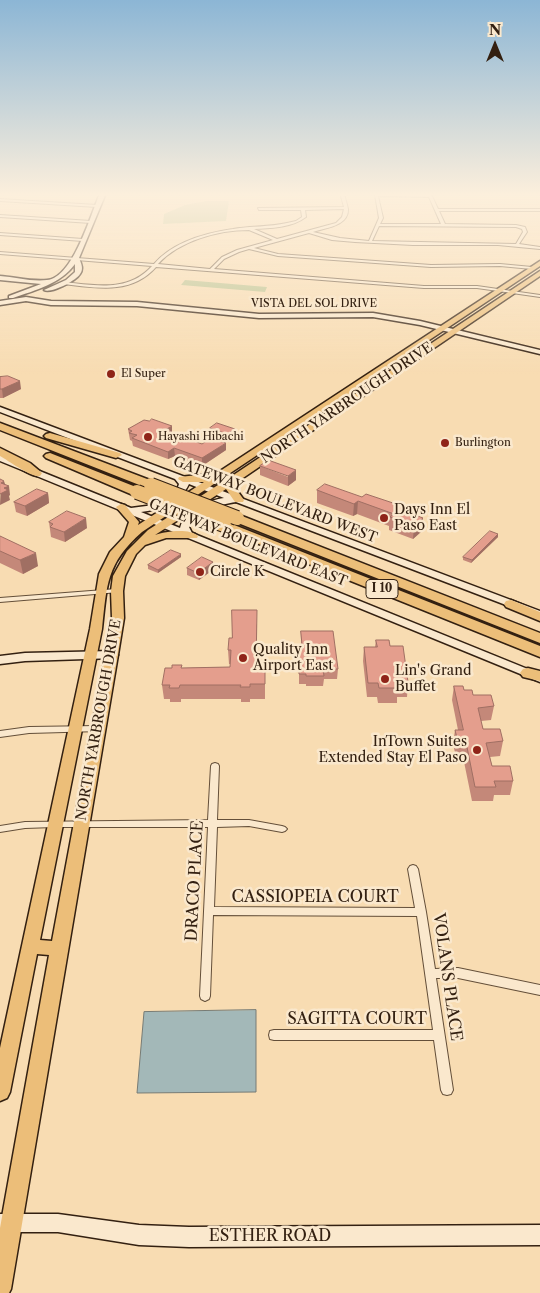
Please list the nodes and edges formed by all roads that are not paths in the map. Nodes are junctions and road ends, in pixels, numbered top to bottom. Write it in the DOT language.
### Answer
graph roads {
  1 [pos="4,253"];
  2 [pos="78,253"];
  3 [pos="167,253"];
  4 [pos="236,253"];
  5 [pos="270,253"];
  6 [pos="76,259"];
  7 [pos="540,263"];
  8 [pos="154,265"];
  9 [pos="532,268"];
  10 [pos="211,270"];
  11 [pos="540,273"];
  12 [pos="0,278"];
  13 [pos="63,283"];
  14 [pos="45,284"];
  15 [pos="498,290"];
  16 [pos="512,292"];
  17 [pos="540,296"];
  18 [pos="26,299"];
  19 [pos="0,302"];
  20 [pos="0,309"];
  21 [pos="442,328"];
  22 [pos="454,331"];
  23 [pos="540,352"];
  24 [pos="328,404"];
  25 [pos="340,408"];
  26 [pos="0,409"];
  27 [pos="0,420"];
  28 [pos="0,426"];
  29 [pos="0,436"];
  30 [pos="0,451"];
  31 [pos="116,455"];
  32 [pos="0,458"];
  33 [pos="36,473"];
  34 [pos="225,473"];
  35 [pos="181,478"];
  36 [pos="236,478"];
  37 [pos="204,487"];
  38 [pos="215,491"];
  39 [pos="241,501"];
  40 [pos="125,508"];
  41 [pos="158,522"];
  42 [pos="191,535"];
  43 [pos="133,542"];
  44 [pos="117,591"];
  45 [pos="99,592"];
  46 [pos="0,600"];
  47 [pos="511,604"];
  48 [pos="540,616"];
  49 [pos="540,638"];
  50 [pos="540,652"];
  51 [pos="90,655"];
  52 [pos="112,655"];
  53 [pos="0,660"];
  54 [pos="536,676"];
  55 [pos="74,729"];
  56 [pos="97,729"];
  57 [pos="0,734"];
  58 [pos="215,766"];
  59 [pos="213,823"];
  60 [pos="54,824"];
  61 [pos="81,824"];
  62 [pos="0,829"];
  63 [pos="282,829"];
  64 [pos="413,869"];
  65 [pos="209,911"];
  66 [pos="421,912"];
  67 [pos="30,947"];
  68 [pos="59,948"];
  69 [pos="430,974"];
  70 [pos="540,990"];
  71 [pos="205,996"];
  72 [pos="274,1035"];
  73 [pos="439,1035"];
  74 [pos="447,1090"];
  75 [pos="0,1092"];
  76 [pos="6,1223"];
  77 [pos="540,1235"];
  78 [pos="0,1288"];
  1 -- 6 [label="street"];
  2 -- 6 [label="main road"];
  3 -- 8 [label="street"];
  4 -- 10 [label="street"];
  5 -- 9 [label="street"];
  6 -- 8 [label="street"];
  6 -- 13 [label="main road"];
  6 -- 14 [label="main road"];
  7 -- 9 [label="main road, NORTH YARBROUGH DRIVE"];
  8 -- 10 [label="street"];
  8 -- 13 [label="street"];
  9 -- 15 [label="main road, NORTH YARBROUGH DRIVE"];
  10 -- 15 [label="street"];
  11 -- 16 [label="main road, NORTH YARBROUGH DRIVE"];
  12 -- 14 [label="main road"];
  13 -- 14 [label="main road"];
  13 -- 18 [label="main road"];
  14 -- 18 [label="main road"];
  14 -- 19 [label="main road"];
  15 -- 16 [label="street"];
  15 -- 21 [label="main road, NORTH YARBROUGH DRIVE"];
  16 -- 17 [label="street"];
  16 -- 22 [label="main road, NORTH YARBROUGH DRIVE"];
  18 -- 19 [label="main road"];
  18 -- 20 [label="main road"];
  18 -- 21 [label="main road, VISTA DEL SOL DRIVE"];
  21 -- 22 [label="main road, VISTA DEL SOL DRIVE"];
  21 -- 24 [label="main road, NORTH YARBROUGH DRIVE"];
  22 -- 23 [label="main road, VISTA DEL SOL DRIVE"];
  22 -- 25 [label="main road, NORTH YARBROUGH DRIVE"];
  24 -- 25 [label="main road"];
  24 -- 34 [label="main road, NORTH YARBROUGH DRIVE"];
  25 -- 36 [label="main road, NORTH YARBROUGH DRIVE"];
  26 -- 31 [label="main road, GATEWAY BOULEVARD WEST"];
  27 -- 31 [label="highway"];
  28 -- 49 [label="highway, I 10, bridge"];
  29 -- 50 [label="highway, I 10, bridge"];
  30 -- 33 [label="highway"];
  31 -- 35 [label="main road, GATEWAY BOULEVARD WEST"];
  32 -- 33 [label="main road, GATEWAY BOULEVARD EAST"];
  33 -- 40 [label="main road, GATEWAY BOULEVARD EAST"];
  34 -- 35 [label="main road"];
  34 -- 37 [label="main road, NORTH YARBROUGH DRIVE"];
  35 -- 37 [label="main road, GATEWAY BOULEVARD WEST"];
  35 -- 40 [label="main road"];
  36 -- 38 [label="main road, NORTH YARBROUGH DRIVE"];
  36 -- 39 [label="main road"];
  37 -- 38 [label="main road, GATEWAY BOULEVARD WEST"];
  37 -- 41 [label="main road, NORTH YARBROUGH DRIVE"];
  38 -- 39 [label="main road, GATEWAY BOULEVARD WEST"];
  38 -- 41 [label="main road, NORTH YARBROUGH DRIVE"];
  39 -- 42 [label="main road"];
  39 -- 47 [label="main road, GATEWAY BOULEVARD WEST"];
  40 -- 41 [label="main road, GATEWAY BOULEVARD EAST"];
  40 -- 43 [label="main road"];
  41 -- 42 [label="main road, GATEWAY BOULEVARD EAST"];
  41 -- 43 [label="main road, NORTH YARBROUGH DRIVE"];
  42 -- 43 [label="main road"];
  42 -- 54 [label="main road, GATEWAY BOULEVARD EAST"];
  43 -- 44 [label="main road, NORTH YARBROUGH DRIVE"];
  43 -- 45 [label="main road, NORTH YARBROUGH DRIVE"];
  44 -- 45 [label="street"];
  44 -- 52 [label="main road, NORTH YARBROUGH DRIVE"];
  45 -- 46 [label="street"];
  45 -- 51 [label="main road, NORTH YARBROUGH DRIVE"];
  47 -- 48 [label="highway"];
  51 -- 52 [label="main road"];
  51 -- 53 [label="main road"];
  51 -- 55 [label="main road, NORTH YARBROUGH DRIVE"];
  52 -- 56 [label="main road, NORTH YARBROUGH DRIVE"];
  55 -- 56 [label="street"];
  55 -- 57 [label="street"];
  55 -- 60 [label="main road, NORTH YARBROUGH DRIVE"];
  56 -- 61 [label="main road, NORTH YARBROUGH DRIVE"];
  58 -- 59 [label="street, DRACO PLACE"];
  59 -- 61 [label="street"];
  59 -- 63 [label="street"];
  59 -- 65 [label="street, DRACO PLACE"];
  60 -- 61 [label="street"];
  60 -- 62 [label="street"];
  60 -- 67 [label="main road, NORTH YARBROUGH DRIVE"];
  61 -- 68 [label="main road, NORTH YARBROUGH DRIVE"];
  64 -- 66 [label="street, VOLANS PLACE"];
  65 -- 66 [label="street, CASSIOPEIA COURT"];
  65 -- 71 [label="street, DRACO PLACE"];
  66 -- 69 [label="street, VOLANS PLACE"];
  67 -- 68 [label="main road"];
  67 -- 75 [label="main road, NORTH YARBROUGH DRIVE"];
  68 -- 76 [label="main road, NORTH YARBROUGH DRIVE"];
  69 -- 70 [label="street"];
  69 -- 73 [label="street, VOLANS PLACE"];
  72 -- 73 [label="street, SAGITTA COURT"];
  73 -- 74 [label="street, VOLANS PLACE"];
  76 -- 77 [label="main road, ESTHER ROAD"];
  76 -- 78 [label="main road, NORTH YARBROUGH DRIVE"];
}
